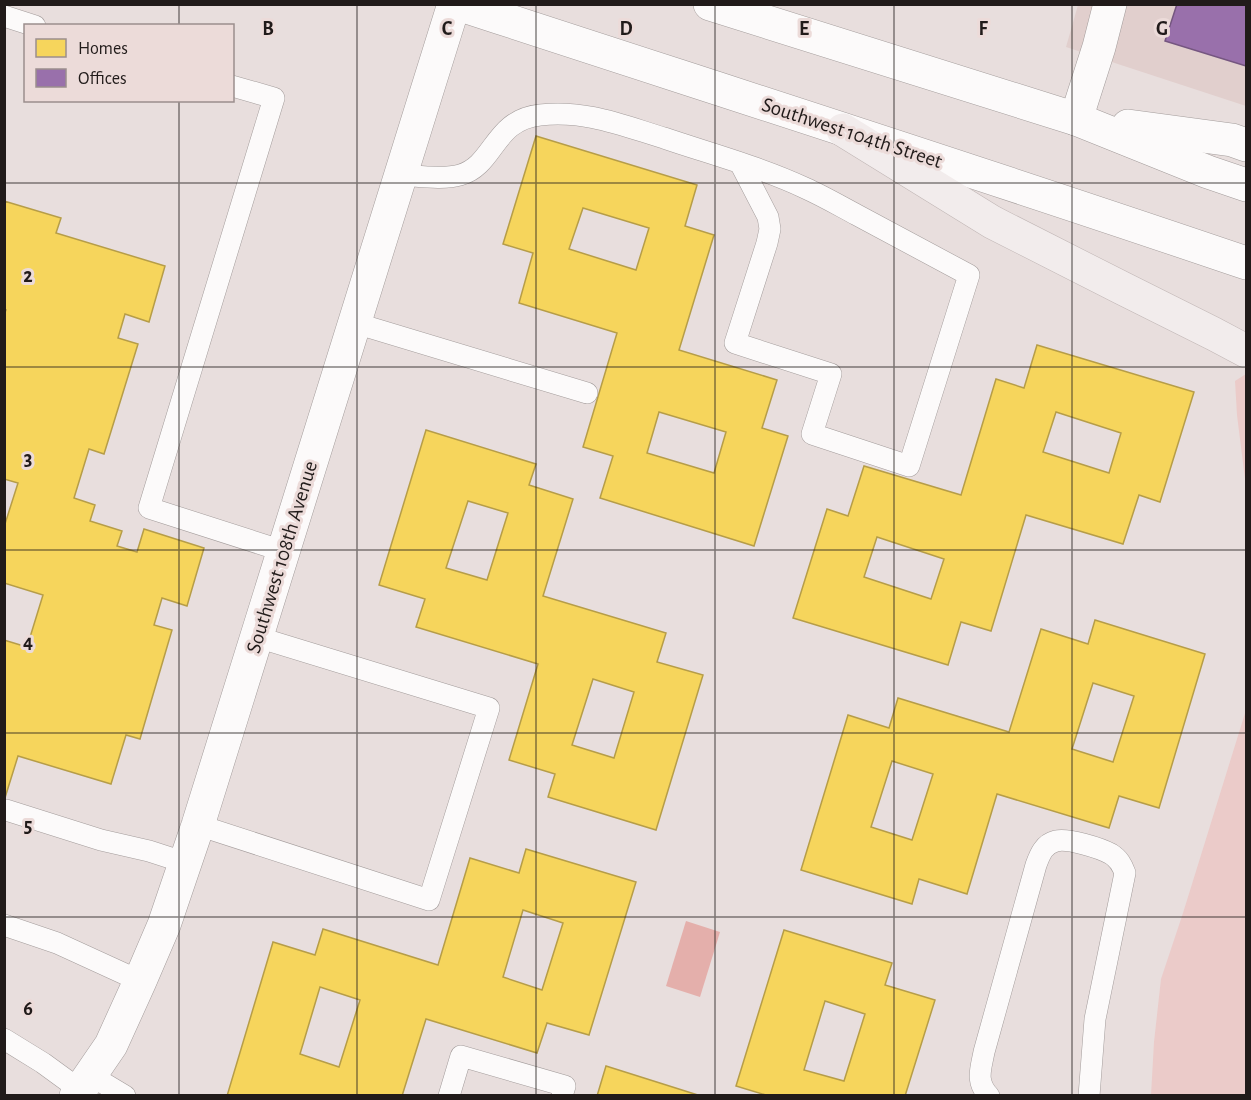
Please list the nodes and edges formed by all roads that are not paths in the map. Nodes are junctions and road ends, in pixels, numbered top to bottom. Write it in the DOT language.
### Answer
graph roads {
  1 [pos="456,4"];
  2 [pos="1110,4"];
  3 [pos="725,7"];
  4 [pos="4,16"];
  5 [pos="29,24"];
  6 [pos="234,87"];
  7 [pos="1076,119"];
  8 [pos="843,130"];
  9 [pos="1246,145"];
  10 [pos="740,163"];
  11 [pos="401,176"];
  12 [pos="1246,185"];
  13 [pos="1246,263"];
  14 [pos="355,323"];
  15 [pos="1246,351"];
  16 [pos="587,393"];
  17 [pos="284,551"];
  18 [pos="257,637"];
  19 [pos="6,810"];
  20 [pos="198,825"];
  21 [pos="186,863"];
  22 [pos="4,925"];
  23 [pos="140,981"];
  24 [pos="4,1039"];
  25 [pos="82,1087"];
  26 [pos="125,1095"];
  27 [pos="449,1095"];
  28 [pos="562,1095"];
  29 [pos="989,1095"];
  30 [pos="1089,1095"];
  1 -- 8 [label="main road, Southwest 104th Street"];
  1 -- 11 [label="main road, Southwest 108th Avenue"];
  2 -- 7 [label="main road"];
  3 -- 7 [label="main road"];
  4 -- 5 [label="lane"];
  6 -- 17 [label="lane"];
  7 -- 9 [label="main road"];
  7 -- 12 [label="main road"];
  8 -- 13 [label="main road, Southwest 104th Street"];
  8 -- 15 [label="highway"];
  10 -- 10 [label="lane"];
  10 -- 11 [label="lane"];
  11 -- 14 [label="main road, Southwest 108th Avenue"];
  14 -- 16 [label="lane"];
  14 -- 17 [label="main road, Southwest 108th Avenue"];
  17 -- 18 [label="main road, Southwest 108th Avenue"];
  18 -- 20 [label="main road, Southwest 108th Avenue"];
  18 -- 20 [label="lane"];
  19 -- 21 [label="lane"];
  20 -- 21 [label="main road, Southwest 108th Avenue"];
  21 -- 23 [label="main road, Southwest 108th Avenue"];
  22 -- 23 [label="lane"];
  23 -- 25 [label="main road, Southwest 108th Avenue"];
  24 -- 25 [label="lane"];
  25 -- 26 [label="lane"];
  27 -- 28 [label="lane"];
  29 -- 30 [label="lane"];
}
